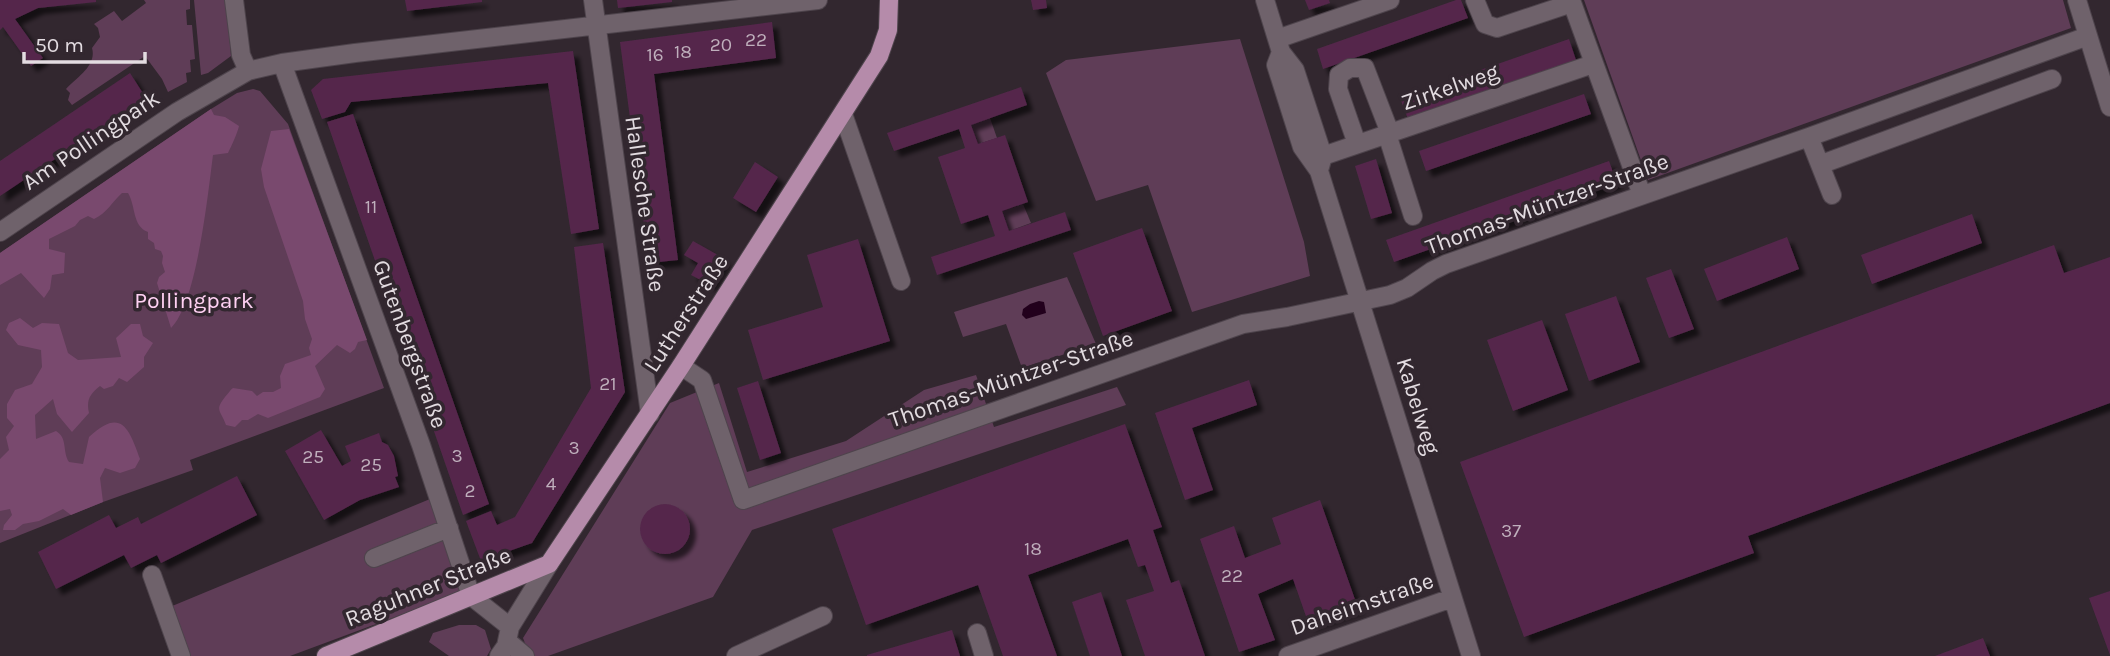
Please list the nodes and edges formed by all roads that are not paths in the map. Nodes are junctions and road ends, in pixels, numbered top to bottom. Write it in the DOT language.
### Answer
graph roads {
  1 [pos="234,0"];
  2 [pos="593,0"];
  3 [pos="818,0"];
  4 [pos="889,0"];
  5 [pos="1265,0"];
  6 [pos="1390,0"];
  7 [pos="1475,0"];
  8 [pos="2077,0"];
  9 [pos="1572,1"];
  10 [pos="595,26"];
  11 [pos="2088,36"];
  12 [pos="1279,46"];
  13 [pos="282,63"];
  14 [pos="1593,64"];
  15 [pos="248,71"];
  16 [pos="2052,79"];
  17 [pos="2110,107"];
  18 [pos="843,114"];
  19 [pos="1389,133"];
  20 [pos="1810,137"];
  21 [pos="1357,144"];
  22 [pos="1321,163"];
  23 [pos="1822,164"];
  24 [pos="1642,195"];
  25 [pos="1832,195"];
  26 [pos="1413,216"];
  27 [pos="0,232"];
  28 [pos="901,281"];
  29 [pos="1360,302"];
  30 [pos="681,366"];
  31 [pos="650,414"];
  32 [pos="449,528"];
  33 [pos="374,558"];
  34 [pos="549,564"];
  35 [pos="152,575"];
  36 [pos="471,596"];
  37 [pos="1452,598"];
  38 [pos="823,616"];
  39 [pos="510,627"];
  40 [pos="977,633"];
  41 [pos="502,651"];
  42 [pos="181,656"];
  43 [pos="326,656"];
  44 [pos="525,656"];
  45 [pos="736,656"];
  46 [pos="984,656"];
  47 [pos="1288,656"];
  48 [pos="1471,656"];
  1 -- 15 [label="street"];
  2 -- 10 [label="street, Hallesche Straße"];
  3 -- 10 [label="street, Am Pollingpark"];
  4 -- 18 [label="main road, Lutherstraße"];
  5 -- 12 [label="street, Kabelweg"];
  6 -- 12 [label="street"];
  7 -- 9 [label="street"];
  8 -- 11 [label="street"];
  9 -- 14 [label="street"];
  10 -- 13 [label="street, Am Pollingpark"];
  10 -- 31 [label="street, Hallesche Straße"];
  11 -- 17 [label="street"];
  11 -- 20 [label="street, Thomas-Müntzer-Straße"];
  12 -- 22 [label="street, Kabelweg"];
  13 -- 15 [label="street, Am Pollingpark"];
  13 -- 32 [label="street, Gutenbergstraße"];
  14 -- 19 [label="street, Zirkelweg"];
  14 -- 24 [label="street"];
  15 -- 27 [label="street, Am Pollingpark"];
  16 -- 23 [label="street"];
  18 -- 28 [label="street"];
  18 -- 30 [label="main road, Lutherstraße"];
  19 -- 21 [label="street, Zirkelweg"];
  19 -- 21 [label="street"];
  19 -- 26 [label="street"];
  20 -- 23 [label="street"];
  20 -- 24 [label="street, Thomas-Müntzer-Straße"];
  21 -- 22 [label="street, Zirkelweg"];
  22 -- 29 [label="street, Kabelweg"];
  23 -- 25 [label="street"];
  24 -- 29 [label="street, Thomas-Müntzer-Straße"];
  29 -- 30 [label="street, Thomas-Müntzer-Straße"];
  29 -- 37 [label="street, Kabelweg"];
  30 -- 31 [label="main road, Lutherstraße"];
  31 -- 34 [label="main road, Lutherstraße"];
  32 -- 33 [label="street"];
  32 -- 36 [label="street, Gutenbergstraße"];
  34 -- 36 [label="main road, Raguhner Straße"];
  34 -- 39 [label="street, Lutherstraße"];
  35 -- 42 [label="street"];
  36 -- 39 [label="street"];
  36 -- 43 [label="main road, Raguhner Straße"];
  37 -- 47 [label="street, Daheimstraße"];
  37 -- 48 [label="street, Kabelweg"];
  38 -- 45 [label="street"];
  39 -- 41 [label="street, Lutherstraße"];
  40 -- 46 [label="street"];
  41 -- 44 [label="street, Lutherstraße"];
}
